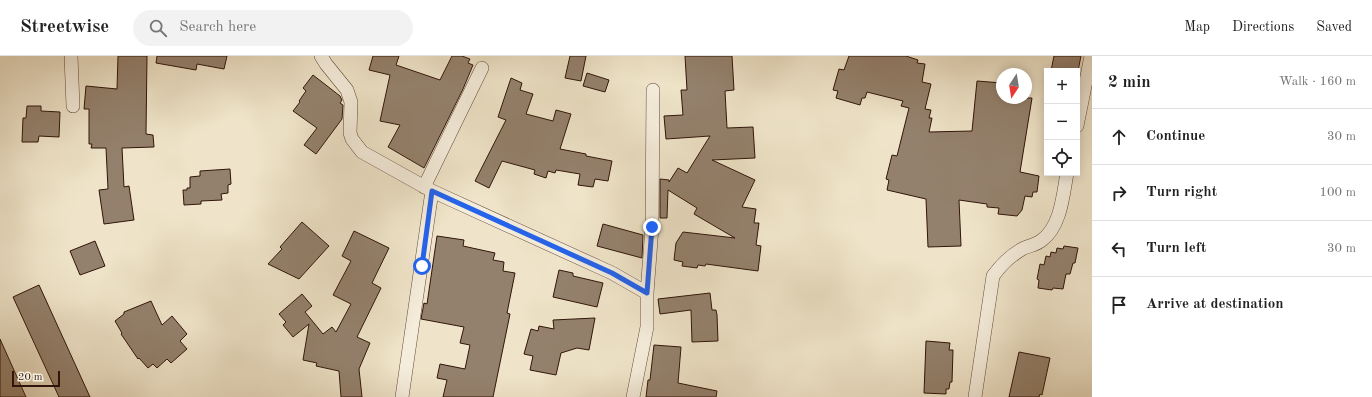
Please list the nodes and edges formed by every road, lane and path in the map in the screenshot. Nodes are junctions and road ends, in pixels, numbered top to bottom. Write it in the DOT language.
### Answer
graph roads {
  1 [pos="71,56"];
  2 [pos="321,56"];
  3 [pos="1091,56"];
  4 [pos="482,68"];
  5 [pos="653,90"];
  6 [pos="73,106"];
  7 [pos="1080,111"];
  8 [pos="1067,176"];
  9 [pos="428,189"];
  10 [pos="647,293"];
  11 [pos="402,397"];
  12 [pos="633,397"];
  13 [pos="975,397"];
  1 -- 6 [label="street"];
  2 -- 9 [label="street"];
  3 -- 7 [label="street"];
  4 -- 9 [label="street"];
  5 -- 10 [label="street"];
  8 -- 13 [label="street"];
  9 -- 10 [label="street"];
  9 -- 11 [label="street"];
  10 -- 12 [label="street"];
}
